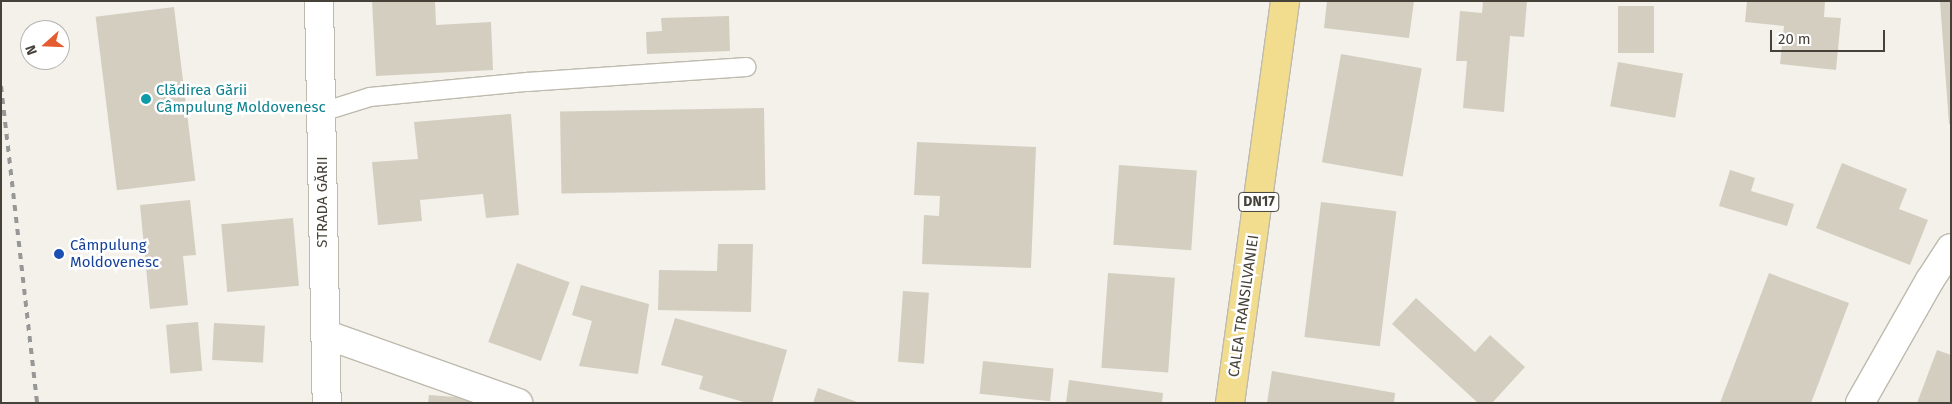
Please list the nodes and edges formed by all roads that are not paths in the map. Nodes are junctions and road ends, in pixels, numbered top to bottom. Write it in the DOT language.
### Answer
graph roads {
  1 [pos="320,1"];
  2 [pos="1285,1"];
  3 [pos="746,67"];
  4 [pos="322,112"];
  5 [pos="1951,248"];
  6 [pos="327,335"];
  7 [pos="327,403"];
  8 [pos="518,403"];
  9 [pos="1230,403"];
  10 [pos="1860,403"];
  1 -- 4 [label="street, STRADA GĂRII"];
  2 -- 9 [label="highway, CALEA TRANSILVANIEI / DN17"];
  3 -- 4 [label="lane"];
  4 -- 6 [label="street, STRADA GĂRII"];
  5 -- 10 [label="street"];
  6 -- 7 [label="street, STRADA GĂRII"];
  6 -- 8 [label="street"];
}
